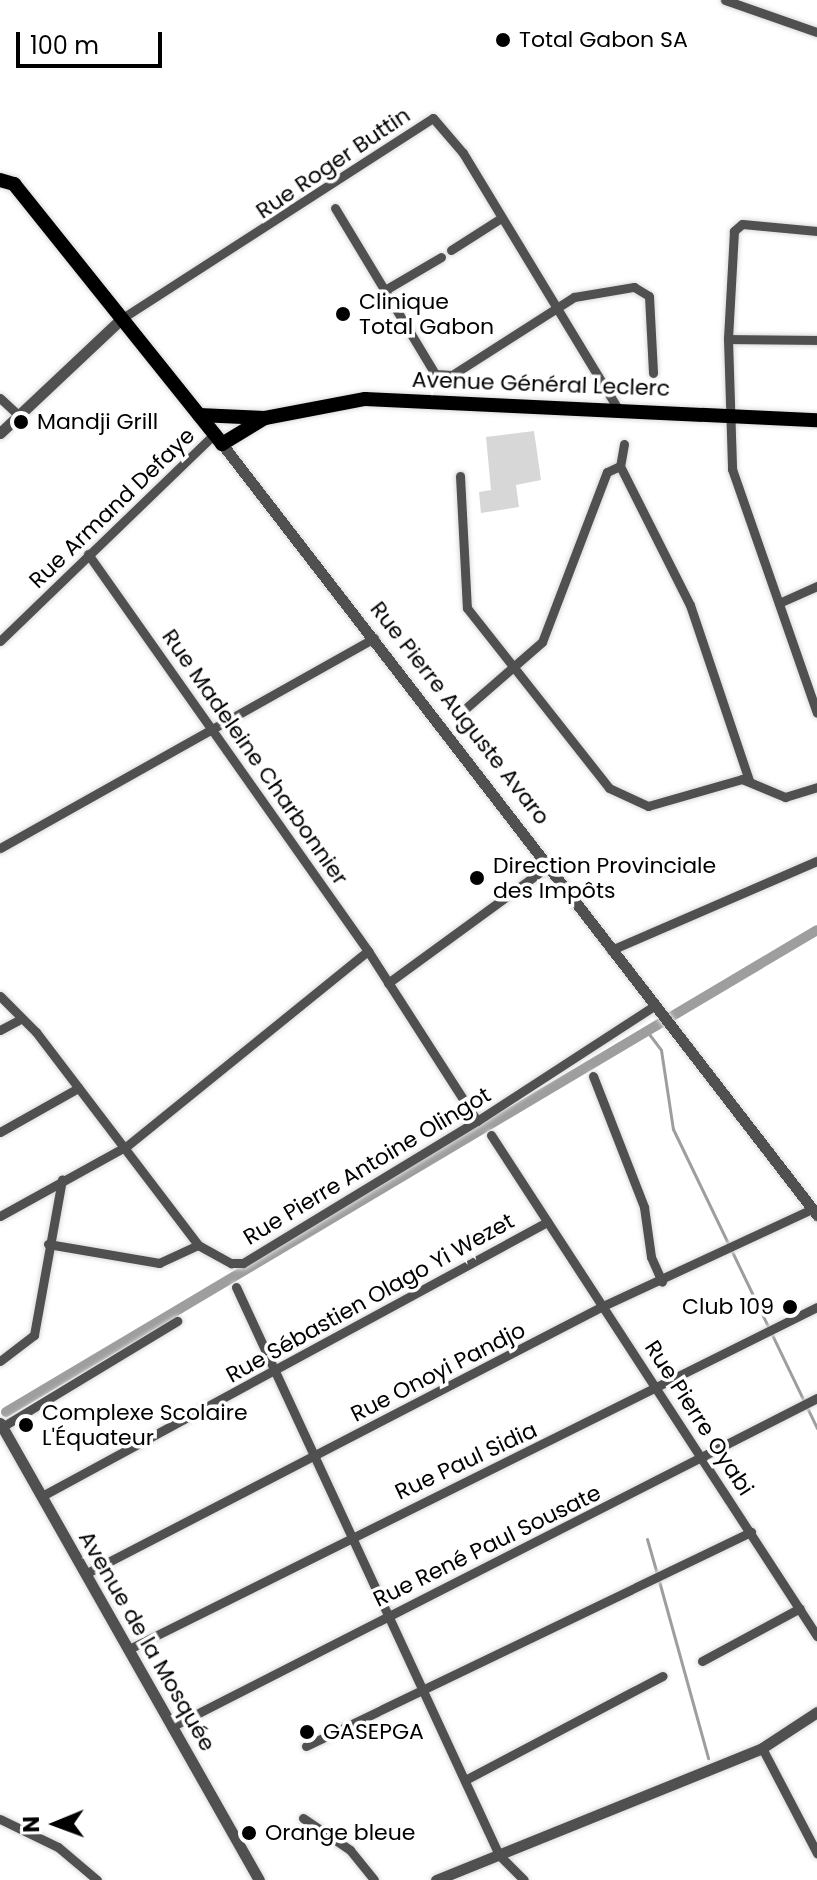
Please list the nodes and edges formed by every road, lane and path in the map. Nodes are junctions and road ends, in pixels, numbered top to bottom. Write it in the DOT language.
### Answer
graph roads {
  1 [pos="725,0"];
  2 [pos="817,32"];
  3 [pos="0,180"];
  4 [pos="335,208"];
  5 [pos="501,218"];
  6 [pos="817,231"];
  7 [pos="451,250"];
  8 [pos="441,257"];
  9 [pos="385,290"];
  10 [pos="557,306"];
  11 [pos="121,319"];
  12 [pos="728,339"];
  13 [pos="817,340"];
  14 [pos="653,373"];
  15 [pos="0,398"];
  16 [pos="618,409"];
  17 [pos="18,415"];
  18 [pos="199,415"];
  19 [pos="729,415"];
  20 [pos="265,418"];
  21 [pos="817,420"];
  22 [pos="0,433"];
  23 [pos="218,439"];
  24 [pos="624,444"];
  25 [pos="620,466"];
  26 [pos="460,476"];
  27 [pos="88,554"];
  28 [pos="817,586"];
  29 [pos="779,603"];
  30 [pos="374,638"];
  31 [pos="0,641"];
  32 [pos="510,670"];
  33 [pos="466,708"];
  34 [pos="817,710"];
  35 [pos="208,728"];
  36 [pos="749,780"];
  37 [pos="817,787"];
  38 [pos="0,848"];
  39 [pos="817,861"];
  40 [pos="550,865"];
  41 [pos="611,950"];
  42 [pos="368,951"];
  43 [pos="388,983"];
  44 [pos="0,996"];
  45 [pos="657,1010"];
  46 [pos="19,1020"];
  47 [pos="0,1030"];
  48 [pos="593,1076"];
  49 [pos="78,1088"];
  50 [pos="477,1121"];
  51 [pos="0,1132"];
  52 [pos="491,1135"];
  53 [pos="127,1146"];
  54 [pos="62,1180"];
  55 [pos="815,1212"];
  56 [pos="0,1216"];
  57 [pos="547,1222"];
  58 [pos="48,1244"];
  59 [pos="198,1245"];
  60 [pos="662,1282"];
  61 [pos="236,1287"];
  62 [pos="603,1306"];
  63 [pos="817,1307"];
  64 [pos="177,1321"];
  65 [pos="0,1361"];
  66 [pos="277,1369"];
  67 [pos="659,1388"];
  68 [pos="810,1401"];
  69 [pos="1,1424"];
  70 [pos="317,1455"];
  71 [pos="706,1458"];
  72 [pos="42,1496"];
  73 [pos="751,1532"];
  74 [pos="354,1534"];
  75 [pos="85,1574"];
  76 [pos="800,1608"];
  77 [pos="392,1613"];
  78 [pos="817,1636"];
  79 [pos="131,1648"];
  80 [pos="702,1661"];
  81 [pos="662,1676"];
  82 [pos="425,1689"];
  83 [pos="817,1712"];
  84 [pos="173,1726"];
  85 [pos="306,1746"];
  86 [pos="762,1748"];
  87 [pos="467,1779"];
  88 [pos="303,1818"];
  89 [pos="0,1819"];
  90 [pos="817,1853"];
  91 [pos="499,1855"];
  92 [pos="97,1880"];
  93 [pos="259,1880"];
  94 [pos="374,1880"];
  95 [pos="436,1880"];
  96 [pos="524,1880"];
  1 -- 2 [label="street"];
  3 -- 11 [label="main road, Rue Pierre Auguste Avaro"];
  4 -- 9 [label="street"];
  5 -- 7 [label="street"];
  5 -- 10 [label="street, Rue Roger Buttin"];
  5 -- 11 [label="street, Rue Roger Buttin"];
  6 -- 12 [label="street"];
  8 -- 9 [label="street"];
  9 -- 10 [label="street"];
  10 -- 14 [label="street"];
  10 -- 16 [label="street, Rue Roger Buttin"];
  11 -- 17 [label="street"];
  11 -- 18 [label="main road, Rue Pierre Auguste Avaro"];
  12 -- 13 [label="street"];
  12 -- 19 [label="street"];
  15 -- 17 [label="street"];
  16 -- 19 [label="main road, Avenue Général Leclerc"];
  16 -- 20 [label="main road, Avenue Général Leclerc"];
  17 -- 22 [label="street"];
  18 -- 20 [label="main road"];
  18 -- 23 [label="main road, Rue Pierre Auguste Avaro"];
  19 -- 21 [label="main road, Avenue Général Leclerc"];
  19 -- 29 [label="street"];
  20 -- 23 [label="main road"];
  23 -- 27 [label="street, Rue Armand Defaye"];
  23 -- 30 [label="street, Rue Pierre Auguste Avaro"];
  24 -- 25 [label="street"];
  25 -- 32 [label="street"];
  25 -- 36 [label="street"];
  26 -- 32 [label="street"];
  27 -- 31 [label="street, Rue Armand Defaye"];
  27 -- 35 [label="street, Rue Madeleine Charbonnier"];
  28 -- 29 [label="street"];
  29 -- 34 [label="street"];
  30 -- 35 [label="street"];
  30 -- 40 [label="street, Rue Pierre Auguste Avaro"];
  32 -- 33 [label="street"];
  32 -- 36 [label="street"];
  35 -- 38 [label="street"];
  35 -- 42 [label="street, Rue Madeleine Charbonnier"];
  36 -- 37 [label="street"];
  39 -- 41 [label="street"];
  40 -- 41 [label="street, Rue Pierre Auguste Avaro"];
  40 -- 43 [label="street"];
  41 -- 45 [label="street, Rue Pierre Auguste Avaro"];
  42 -- 43 [label="street, Rue Madeleine Charbonnier"];
  42 -- 53 [label="street"];
  43 -- 50 [label="street, Rue Madeleine Charbonnier"];
  44 -- 46 [label="street, Rue Pierre Antoine Olingot"];
  45 -- 50 [label="street, Rue Pierre Antoine Olingot"];
  45 -- 55 [label="street, Rue Pierre Auguste Avaro"];
  46 -- 47 [label="street"];
  46 -- 49 [label="street, Rue Pierre Antoine Olingot"];
  48 -- 60 [label="street"];
  49 -- 51 [label="street"];
  49 -- 53 [label="street, Rue Pierre Antoine Olingot"];
  50 -- 59 [label="street, Rue Pierre Antoine Olingot"];
  52 -- 57 [label="street, Rue Pierre Oyabi"];
  53 -- 54 [label="street"];
  53 -- 59 [label="street, Rue Pierre Antoine Olingot"];
  54 -- 56 [label="street"];
  54 -- 58 [label="street"];
  55 -- 60 [label="street, Rue Onoyi Pandjo"];
  57 -- 62 [label="street, Rue Pierre Oyabi"];
  57 -- 66 [label="street, Rue Sébastien Olago Yi Wezet"];
  58 -- 59 [label="street"];
  58 -- 65 [label="street"];
  60 -- 62 [label="street, Rue Onoyi Pandjo"];
  61 -- 66 [label="street"];
  62 -- 67 [label="street, Rue Pierre Oyabi"];
  62 -- 70 [label="street, Rue Onoyi Pandjo"];
  63 -- 67 [label="street, Rue Paul Sidia"];
  64 -- 69 [label="street"];
  66 -- 70 [label="street"];
  66 -- 72 [label="street, Rue Sébastien Olago Yi Wezet"];
  67 -- 71 [label="street, Rue Pierre Oyabi"];
  67 -- 74 [label="street, Rue Paul Sidia"];
  68 -- 71 [label="street, Rue René Paul Sousate"];
  69 -- 72 [label="street, Avenue de la Mosquée"];
  70 -- 74 [label="street"];
  70 -- 75 [label="street, Rue Onoyi Pandjo"];
  71 -- 73 [label="street, Rue Pierre Oyabi"];
  71 -- 77 [label="street, Rue René Paul Sousate"];
  72 -- 75 [label="street, Avenue de la Mosquée"];
  73 -- 76 [label="street, Rue Pierre Oyabi"];
  73 -- 82 [label="street"];
  74 -- 77 [label="street"];
  74 -- 79 [label="street, Rue Paul Sidia"];
  75 -- 79 [label="street, Avenue de la Mosquée"];
  76 -- 78 [label="street, Rue Pierre Oyabi"];
  76 -- 80 [label="street"];
  77 -- 82 [label="street"];
  77 -- 84 [label="street, Rue René Paul Sousate"];
  79 -- 84 [label="street, Avenue de la Mosquée"];
  81 -- 87 [label="street"];
  82 -- 85 [label="street"];
  82 -- 87 [label="street"];
  83 -- 86 [label="street"];
  84 -- 93 [label="street, Avenue de la Mosquée"];
  86 -- 90 [label="street"];
  86 -- 91 [label="street"];
  87 -- 91 [label="street"];
  88 -- 94 [label="street"];
  89 -- 92 [label="street"];
  91 -- 95 [label="street"];
  91 -- 96 [label="street"];
}
